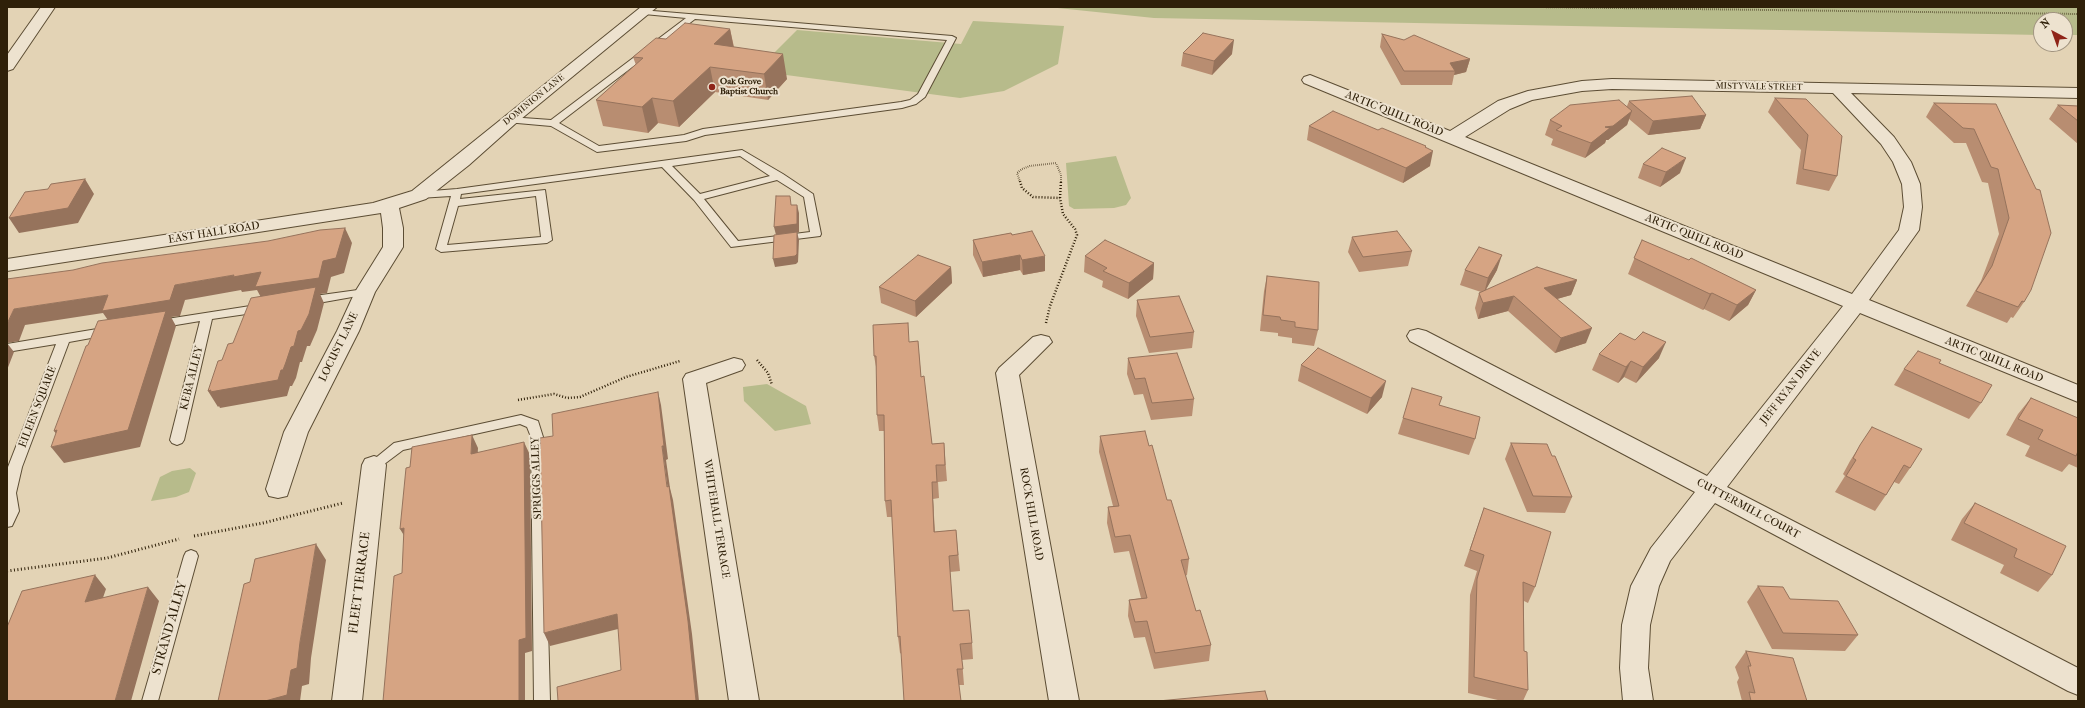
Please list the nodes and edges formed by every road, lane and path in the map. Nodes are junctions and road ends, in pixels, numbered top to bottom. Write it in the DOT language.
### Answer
graph roads {
  1 [pos="48,7"];
  2 [pos="1536,7"];
  3 [pos="647,10"];
  4 [pos="2078,14"];
  5 [pos="694,16"];
  6 [pos="8,63"];
  7 [pos="1310,80"];
  8 [pos="1837,88"];
  9 [pos="2078,93"];
  10 [pos="509,120"];
  11 [pos="553,123"];
  12 [pos="1451,138"];
  13 [pos="665,164"];
  14 [pos="780,176"];
  15 [pos="458,192"];
  16 [pos="419,195"];
  17 [pos="698,198"];
  18 [pos="1060,198"];
  19 [pos="454,203"];
  20 [pos="389,205"];
  21 [pos="7,264"];
  22 [pos="365,292"];
  23 [pos="292,303"];
  24 [pos="1856,303"];
  25 [pos="276,306"];
  26 [pos="207,316"];
  27 [pos="146,326"];
  28 [pos="124,329"];
  29 [pos="1418,336"];
  30 [pos="64,338"];
  31 [pos="1041,342"];
  32 [pos="7,348"];
  33 [pos="686,359"];
  34 [pos="744,362"];
  35 [pos="772,385"];
  36 [pos="2078,394"];
  37 [pos="515,401"];
  38 [pos="177,440"];
  39 [pos="374,465"];
  40 [pos="278,489"];
  41 [pos="1711,490"];
  42 [pos="7,522"];
  43 [pos="191,556"];
  44 [pos="2078,682"];
  45 [pos="150,701"];
  46 [pos="347,701"];
  47 [pos="542,701"];
  48 [pos="744,701"];
  49 [pos="1064,701"];
  50 [pos="1638,701"];
  1 -- 6 [label="street"];
  2 -- 4 [label="path"];
  3 -- 5 [label="lane"];
  3 -- 10 [label="street, DOMINION LANE"];
  5 -- 11 [label="lane"];
  5 -- 11 [label="lane"];
  7 -- 12 [label="street, ARTIC QUILL ROAD"];
  8 -- 9 [label="street, MISTYVALE STREET"];
  8 -- 12 [label="street, MISTYVALE STREET"];
  8 -- 24 [label="street, JEFF RYAN DRIVE"];
  10 -- 11 [label="lane"];
  10 -- 16 [label="street, DOMINION LANE"];
  12 -- 24 [label="street, ARTIC QUILL ROAD"];
  13 -- 14 [label="lane"];
  13 -- 15 [label="lane"];
  13 -- 17 [label="lane"];
  14 -- 17 [label="lane"];
  14 -- 17 [label="lane"];
  15 -- 16 [label="lane"];
  15 -- 19 [label="lane"];
  16 -- 20 [label="street, EAST HALL ROAD"];
  18 -- 18 [label="path"];
  18 -- 31 [label="path"];
  19 -- 19 [label="lane"];
  20 -- 21 [label="street, EAST HALL ROAD"];
  20 -- 22 [label="street, LOCUST LANE"];
  22 -- 23 [label="lane"];
  22 -- 40 [label="street, LOCUST LANE"];
  24 -- 36 [label="street, ARTIC QUILL ROAD"];
  24 -- 41 [label="street, JEFF RYAN DRIVE"];
  25 -- 26 [label="lane"];
  26 -- 27 [label="lane"];
  26 -- 38 [label="lane, KEBA ALLEY"];
  28 -- 30 [label="lane"];
  29 -- 41 [label="street, CUTTERMILL COURT"];
  30 -- 32 [label="lane"];
  30 -- 42 [label="lane, EILEEN SQUARE"];
  31 -- 49 [label="street, ROCK HILL ROAD"];
  33 -- 37 [label="path"];
  34 -- 35 [label="path"];
  34 -- 48 [label="street, WHITEHALL TERRACE"];
  39 -- 46 [label="street, FLEET TERRACE"];
  39 -- 47 [label="lane, SPRIGGS ALLEY"];
  41 -- 44 [label="street, CUTTERMILL COURT"];
  41 -- 50 [label="street, JEFF RYAN DRIVE"];
  43 -- 45 [label="lane, STRAND ALLEY"];
}
